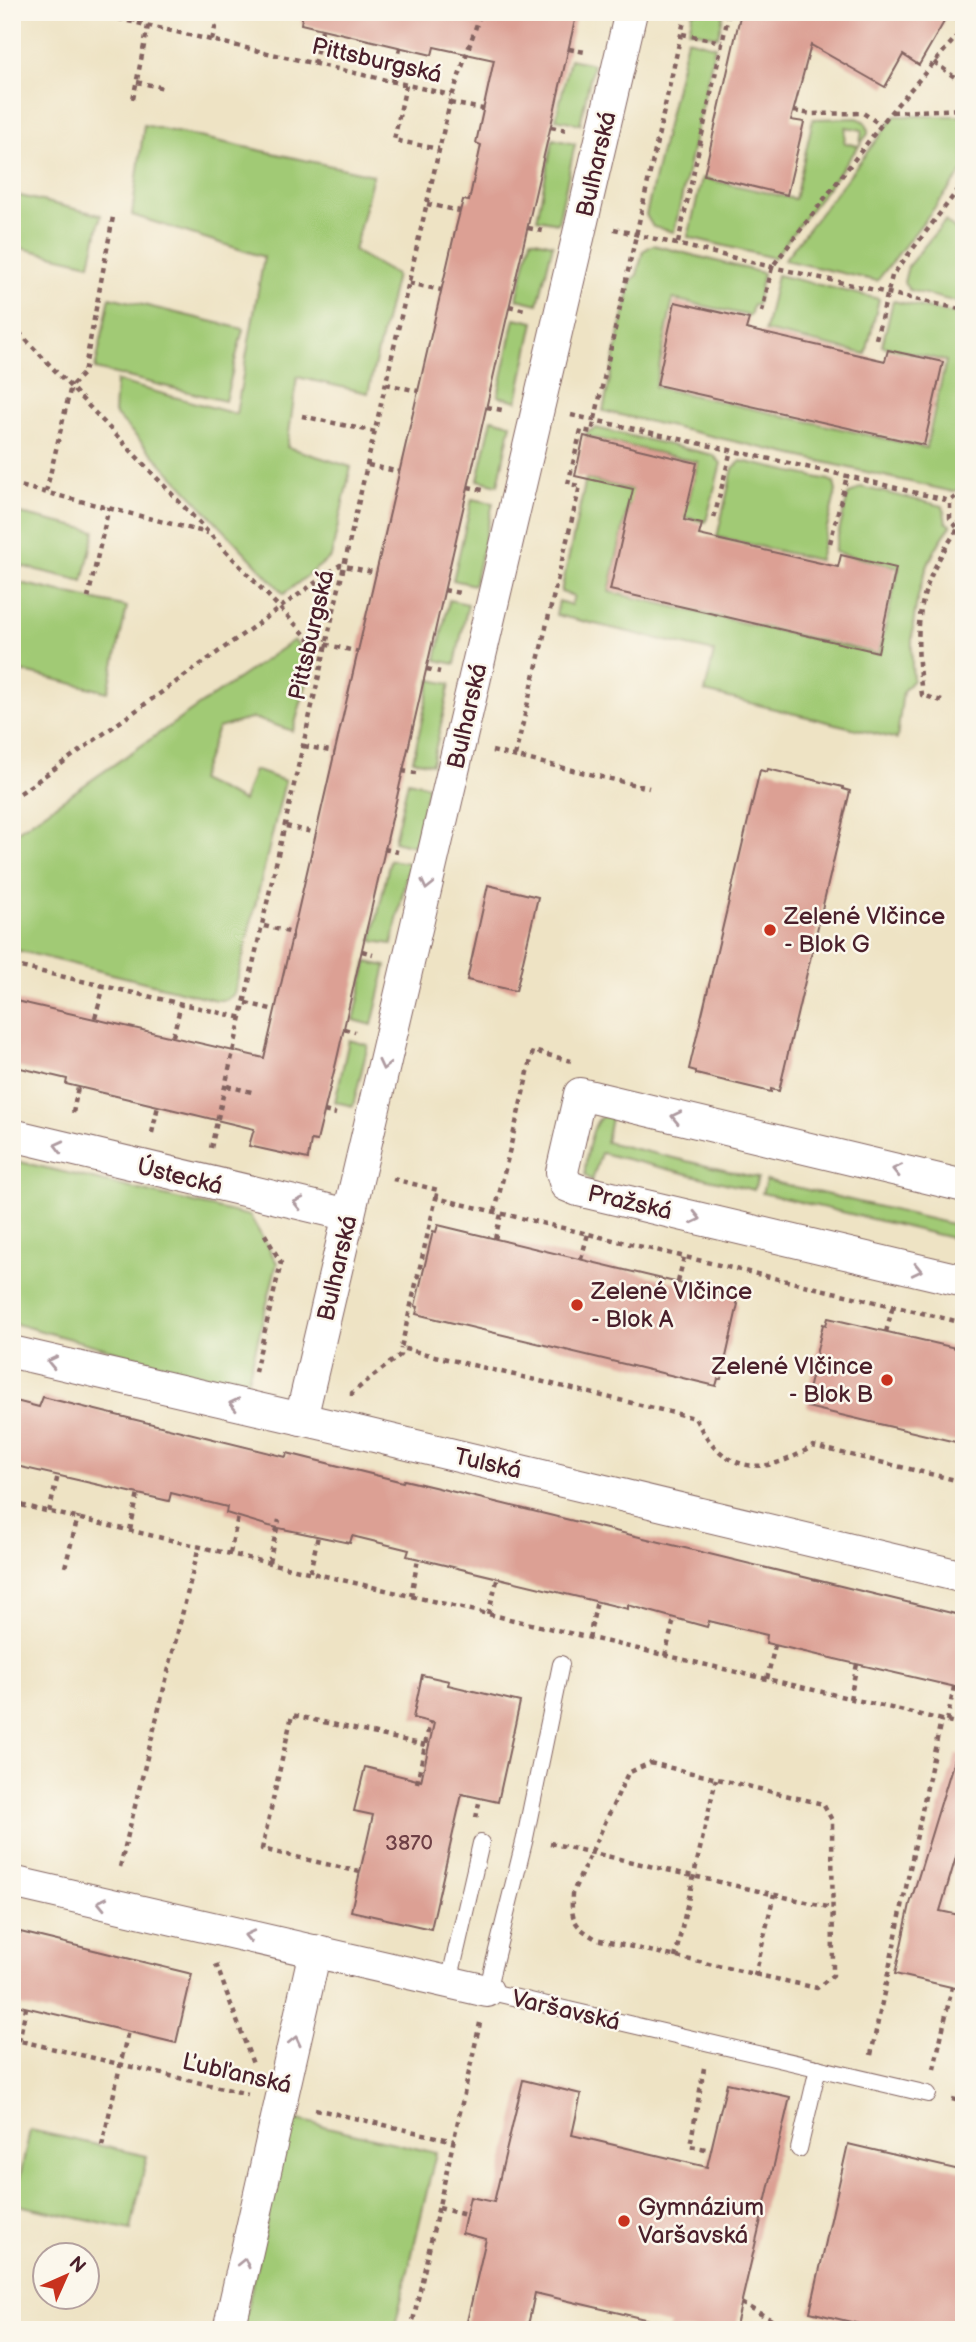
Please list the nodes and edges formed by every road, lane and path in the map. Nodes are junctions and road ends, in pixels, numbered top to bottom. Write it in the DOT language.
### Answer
graph roads {
  1 [pos="89,12"];
  2 [pos="136,12"];
  3 [pos="219,12"];
  4 [pos="481,12"];
  5 [pos="631,12"];
  6 [pos="687,12"];
  7 [pos="729,12"];
  8 [pos="943,12"];
  9 [pos="133,22"];
  10 [pos="148,26"];
  11 [pos="964,26"];
  12 [pos="321,30"];
  13 [pos="682,34"];
  14 [pos="212,40"];
  15 [pos="722,42"];
  16 [pos="400,48"];
  17 [pos="934,62"];
  18 [pos="314,64"];
  19 [pos="137,82"];
  20 [pos="393,82"];
  21 [pos="406,85"];
  22 [pos="964,85"];
  23 [pos="164,88"];
  24 [pos="452,95"];
  25 [pos="133,99"];
  26 [pos="450,102"];
  27 [pos="964,109"];
  28 [pos="483,110"];
  29 [pos="794,111"];
  30 [pos="891,112"];
  31 [pos="881,125"];
  32 [pos="439,149"];
  33 [pos="964,182"];
  34 [pos="427,204"];
  35 [pos="460,211"];
  36 [pos="113,217"];
  37 [pos="582,222"];
  38 [pos="637,233"];
  39 [pos="678,243"];
  40 [pos="772,267"];
  41 [pos="409,284"];
  42 [pos="441,290"];
  43 [pos="888,293"];
  44 [pos="964,310"];
  45 [pos="762,312"];
  46 [pos="12,325"];
  47 [pos="876,339"];
  48 [pos="386,384"];
  49 [pos="71,386"];
  50 [pos="418,391"];
  51 [pos="540,407"];
  52 [pos="302,416"];
  53 [pos="594,420"];
  54 [pos="375,432"];
  55 [pos="731,450"];
  56 [pos="368,465"];
  57 [pos="400,472"];
  58 [pos="847,476"];
  59 [pos="12,484"];
  60 [pos="46,492"];
  61 [pos="964,492"];
  62 [pos="950,501"];
  63 [pos="108,507"];
  64 [pos="714,518"];
  65 [pos="961,530"];
  66 [pos="211,533"];
  67 [pos="830,543"];
  68 [pos="345,566"];
  69 [pos="377,573"];
  70 [pos="88,598"];
  71 [pos="281,607"];
  72 [pos="327,645"];
  73 [pos="359,652"];
  74 [pos="942,701"];
  75 [pos="460,743"];
  76 [pos="304,746"];
  77 [pos="335,752"];
  78 [pos="515,756"];
  79 [pos="649,788"];
  80 [pos="12,799"];
  81 [pos="286,826"];
  82 [pos="316,833"];
  83 [pos="264,926"];
  84 [pos="293,933"];
  85 [pos="12,965"];
  86 [pos="104,986"];
  87 [pos="246,1003"];
  88 [pos="181,1004"];
  89 [pos="275,1010"];
  90 [pos="95,1018"];
  91 [pos="243,1018"];
  92 [pos="173,1037"];
  93 [pos="227,1086"];
  94 [pos="256,1093"];
  95 [pos="12,1135"];
  96 [pos="360,1171"];
  97 [pos="203,1181"];
  98 [pos="964,1186"];
  99 [pos="246,1192"];
  100 [pos="436,1198"];
  101 [pos="501,1214"];
  102 [pos="349,1215"];
  103 [pos="589,1234"];
  104 [pos="495,1238"];
  105 [pos="684,1257"];
  106 [pos="582,1259"];
  107 [pos="678,1282"];
  108 [pos="964,1282"];
  109 [pos="893,1306"];
  110 [pos="964,1323"];
  111 [pos="886,1332"];
  112 [pos="401,1348"];
  113 [pos="12,1352"];
  114 [pos="247,1407"];
  115 [pos="301,1419"];
  116 [pos="345,1429"];
  117 [pos="58,1475"];
  118 [pos="964,1482"];
  119 [pos="138,1494"];
  120 [pos="12,1503"];
  121 [pos="49,1512"];
  122 [pos="78,1517"];
  123 [pos="238,1517"];
  124 [pos="279,1520"];
  125 [pos="130,1530"];
  126 [pos="318,1535"];
  127 [pos="199,1546"];
  128 [pos="230,1553"];
  129 [pos="418,1559"];
  130 [pos="269,1562"];
  131 [pos="65,1567"];
  132 [pos="310,1573"];
  133 [pos="498,1577"];
  134 [pos="964,1577"];
  135 [pos="411,1596"];
  136 [pos="597,1601"];
  137 [pos="488,1614"];
  138 [pos="674,1619"];
  139 [pos="589,1638"];
  140 [pos="775,1645"];
  141 [pos="665,1656"];
  142 [pos="561,1664"];
  143 [pos="858,1664"];
  144 [pos="767,1679"];
  145 [pos="954,1687"];
  146 [pos="849,1699"];
  147 [pos="944,1721"];
  148 [pos="430,1722"];
  149 [pos="964,1725"];
  150 [pos="425,1745"];
  151 [pos="716,1779"];
  152 [pos="417,1783"];
  153 [pos="481,1843"];
  154 [pos="592,1853"];
  155 [pos="120,1867"];
  156 [pos="360,1872"];
  157 [pos="694,1876"];
  158 [pos="12,1882"];
  159 [pos="774,1894"];
  160 [pos="832,1908"];
  161 [pos="315,1951"];
  162 [pos="214,1956"];
  163 [pos="675,1958"];
  164 [pos="755,1976"];
  165 [pos="449,1982"];
  166 [pos="952,1987"];
  167 [pos="487,1991"];
  168 [pos="26,2008"];
  169 [pos="128,2031"];
  170 [pos="12,2039"];
  171 [pos="19,2041"];
  172 [pos="709,2043"];
  173 [pos="121,2064"];
  174 [pos="818,2068"];
  175 [pos="866,2080"];
  176 [pos="928,2094"];
  177 [pos="273,2099"];
  178 [pos="964,2102"];
  179 [pos="454,2141"];
  180 [pos="102,2146"];
  181 [pos="799,2149"];
  182 [pos="711,2150"];
  183 [pos="439,2208"];
  184 [pos="466,2215"];
  185 [pos="741,2303"];
  186 [pos="778,2327"];
  187 [pos="229,2330"];
  188 [pos="411,2330"];
  189 [pos="806,2330"];
  1 -- 9 [label="path, Pittsburgská"];
  2 -- 9 [label="path"];
  3 -- 14 [label="path"];
  4 -- 24 [label="path, Pittsburgská"];
  5 -- 37 [label="street, Bulharská"];
  6 -- 13 [label="path"];
  7 -- 15 [label="path"];
  8 -- 11 [label="path"];
  9 -- 10 [label="path, Pittsburgská"];
  10 -- 14 [label="path, Pittsburgská"];
  10 -- 19 [label="path"];
  11 -- 17 [label="path"];
  12 -- 18 [label="path"];
  13 -- 15 [label="path"];
  13 -- 38 [label="path"];
  14 -- 18 [label="path, Pittsburgská"];
  15 -- 39 [label="path"];
  16 -- 20 [label="path"];
  17 -- 22 [label="path"];
  17 -- 30 [label="path"];
  18 -- 20 [label="path, Pittsburgská"];
  19 -- 23 [label="path"];
  19 -- 25 [label="path"];
  20 -- 21 [label="path, Pittsburgská"];
  21 -- 24 [label="path, Pittsburgská"];
  21 -- 32 [label="path"];
  24 -- 26 [label="path, Pittsburgská"];
  26 -- 28 [label="path"];
  26 -- 32 [label="path, Pittsburgská"];
  27 -- 30 [label="path"];
  29 -- 31 [label="path"];
  30 -- 31 [label="path"];
  31 -- 40 [label="path"];
  32 -- 34 [label="path, Pittsburgská"];
  33 -- 43 [label="path"];
  34 -- 35 [label="path"];
  34 -- 41 [label="path, Pittsburgská"];
  36 -- 49 [label="path"];
  37 -- 38 [label="path"];
  37 -- 51 [label="street, Bulharská"];
  38 -- 39 [label="path"];
  38 -- 53 [label="path"];
  39 -- 40 [label="path"];
  40 -- 43 [label="path"];
  40 -- 45 [label="path"];
  41 -- 42 [label="path"];
  41 -- 48 [label="path, Pittsburgská"];
  43 -- 44 [label="path"];
  43 -- 47 [label="path"];
  46 -- 49 [label="path"];
  48 -- 50 [label="path"];
  48 -- 54 [label="path, Pittsburgská"];
  49 -- 60 [label="path"];
  49 -- 66 [label="path"];
  51 -- 53 [label="path"];
  51 -- 75 [label="street, Bulharská"];
  52 -- 54 [label="path"];
  53 -- 55 [label="path"];
  53 -- 78 [label="path"];
  54 -- 56 [label="path, Pittsburgská"];
  55 -- 58 [label="path"];
  55 -- 64 [label="path"];
  56 -- 57 [label="path"];
  56 -- 68 [label="path, Pittsburgská"];
  58 -- 62 [label="path"];
  58 -- 67 [label="path"];
  59 -- 60 [label="path"];
  60 -- 63 [label="path"];
  61 -- 62 [label="path"];
  62 -- 65 [label="path"];
  63 -- 66 [label="path"];
  63 -- 70 [label="path"];
  65 -- 74 [label="path"];
  66 -- 71 [label="path"];
  68 -- 69 [label="path"];
  68 -- 71 [label="path"];
  68 -- 72 [label="path, Pittsburgská"];
  71 -- 72 [label="path"];
  71 -- 80 [label="path"];
  72 -- 73 [label="path"];
  72 -- 76 [label="path, Pittsburgská"];
  75 -- 78 [label="path"];
  75 -- 96 [label="street, Bulharská, one-way"];
  76 -- 77 [label="path"];
  76 -- 81 [label="path, Pittsburgská"];
  78 -- 79 [label="path"];
  81 -- 82 [label="path"];
  81 -- 83 [label="path, Pittsburgská"];
  83 -- 84 [label="path"];
  83 -- 87 [label="path, Pittsburgská"];
  85 -- 86 [label="path"];
  86 -- 88 [label="path"];
  86 -- 90 [label="path"];
  87 -- 89 [label="path"];
  87 -- 91 [label="path, Pittsburgská"];
  88 -- 91 [label="path"];
  88 -- 92 [label="path"];
  91 -- 93 [label="path, Pittsburgská"];
  93 -- 94 [label="path"];
  93 -- 97 [label="path, Pittsburgská"];
  97 -- 95 [label="street, Ústecká, one-way"];
  96 -- 100 [label="path"];
  96 -- 102 [label="street, Bulharská"];
  97 -- 99 [label="street, Ústecká"];
  98 -- 108 [label="street, Pražská, one-way"];
  102 -- 99 [label="street, Ústecká, one-way"];
  99 -- 114 [label="path"];
  100 -- 101 [label="path"];
  100 -- 112 [label="path"];
  101 -- 103 [label="path"];
  101 -- 104 [label="path"];
  102 -- 115 [label="street, Bulharská"];
  103 -- 105 [label="path"];
  103 -- 106 [label="path"];
  105 -- 107 [label="path"];
  105 -- 109 [label="path"];
  109 -- 110 [label="path"];
  109 -- 111 [label="path"];
  112 -- 116 [label="path"];
  112 -- 118 [label="path"];
  114 -- 113 [label="street, Tulská, one-way"];
  114 -- 115 [label="street, Tulská"];
  115 -- 116 [label="street, Tulská"];
  116 -- 134 [label="street, Tulská"];
  117 -- 121 [label="path"];
  119 -- 125 [label="path"];
  120 -- 121 [label="path"];
  121 -- 122 [label="path"];
  122 -- 125 [label="path"];
  122 -- 131 [label="path"];
  123 -- 128 [label="path"];
  124 -- 130 [label="path"];
  125 -- 127 [label="path"];
  126 -- 132 [label="path"];
  127 -- 128 [label="path"];
  127 -- 155 [label="path"];
  128 -- 130 [label="path"];
  129 -- 135 [label="path"];
  130 -- 132 [label="path"];
  132 -- 135 [label="path"];
  133 -- 137 [label="path"];
  135 -- 137 [label="path"];
  136 -- 139 [label="path"];
  137 -- 139 [label="path"];
  138 -- 141 [label="path"];
  139 -- 141 [label="path"];
  140 -- 144 [label="path"];
  141 -- 144 [label="path"];
  142 -- 167 [label="lane"];
  143 -- 146 [label="path"];
  144 -- 146 [label="path"];
  145 -- 147 [label="path"];
  146 -- 147 [label="path"];
  147 -- 149 [label="path"];
  147 -- 175 [label="path"];
  148 -- 150 [label="path"];
  150 -- 152 [label="path"];
  150 -- 156 [label="path"];
  151 -- 154 [label="path"];
  151 -- 157 [label="path"];
  151 -- 160 [label="path"];
  153 -- 165 [label="lane"];
  154 -- 157 [label="path"];
  154 -- 163 [label="path"];
  157 -- 159 [label="path"];
  157 -- 163 [label="path"];
  161 -- 158 [label="street, Varšavská, one-way"];
  159 -- 160 [label="path"];
  159 -- 164 [label="path"];
  160 -- 164 [label="path"];
  161 -- 165 [label="street, Varšavská"];
  177 -- 161 [label="street, one-way"];
  162 -- 177 [label="path"];
  163 -- 164 [label="path"];
  165 -- 167 [label="street, Varšavská"];
  166 -- 176 [label="path"];
  167 -- 172 [label="lane, Varšavská"];
  167 -- 179 [label="path"];
  168 -- 171 [label="path"];
  169 -- 173 [label="path"];
  170 -- 171 [label="path, Ľubľanská"];
  171 -- 173 [label="path, Ľubľanská"];
  172 -- 174 [label="lane, Varšavská"];
  172 -- 182 [label="path"];
  173 -- 177 [label="path, Ľubľanská"];
  173 -- 180 [label="path"];
  174 -- 175 [label="lane, Varšavská"];
  174 -- 181 [label="lane"];
  175 -- 176 [label="lane, Varšavská"];
  176 -- 178 [label="path"];
  177 -- 179 [label="path, Ľubľanská"];
  187 -- 177 [label="street, one-way"];
  179 -- 183 [label="path"];
  183 -- 184 [label="path"];
  183 -- 188 [label="path"];
  185 -- 186 [label="path"];
  186 -- 189 [label="path"];
}
